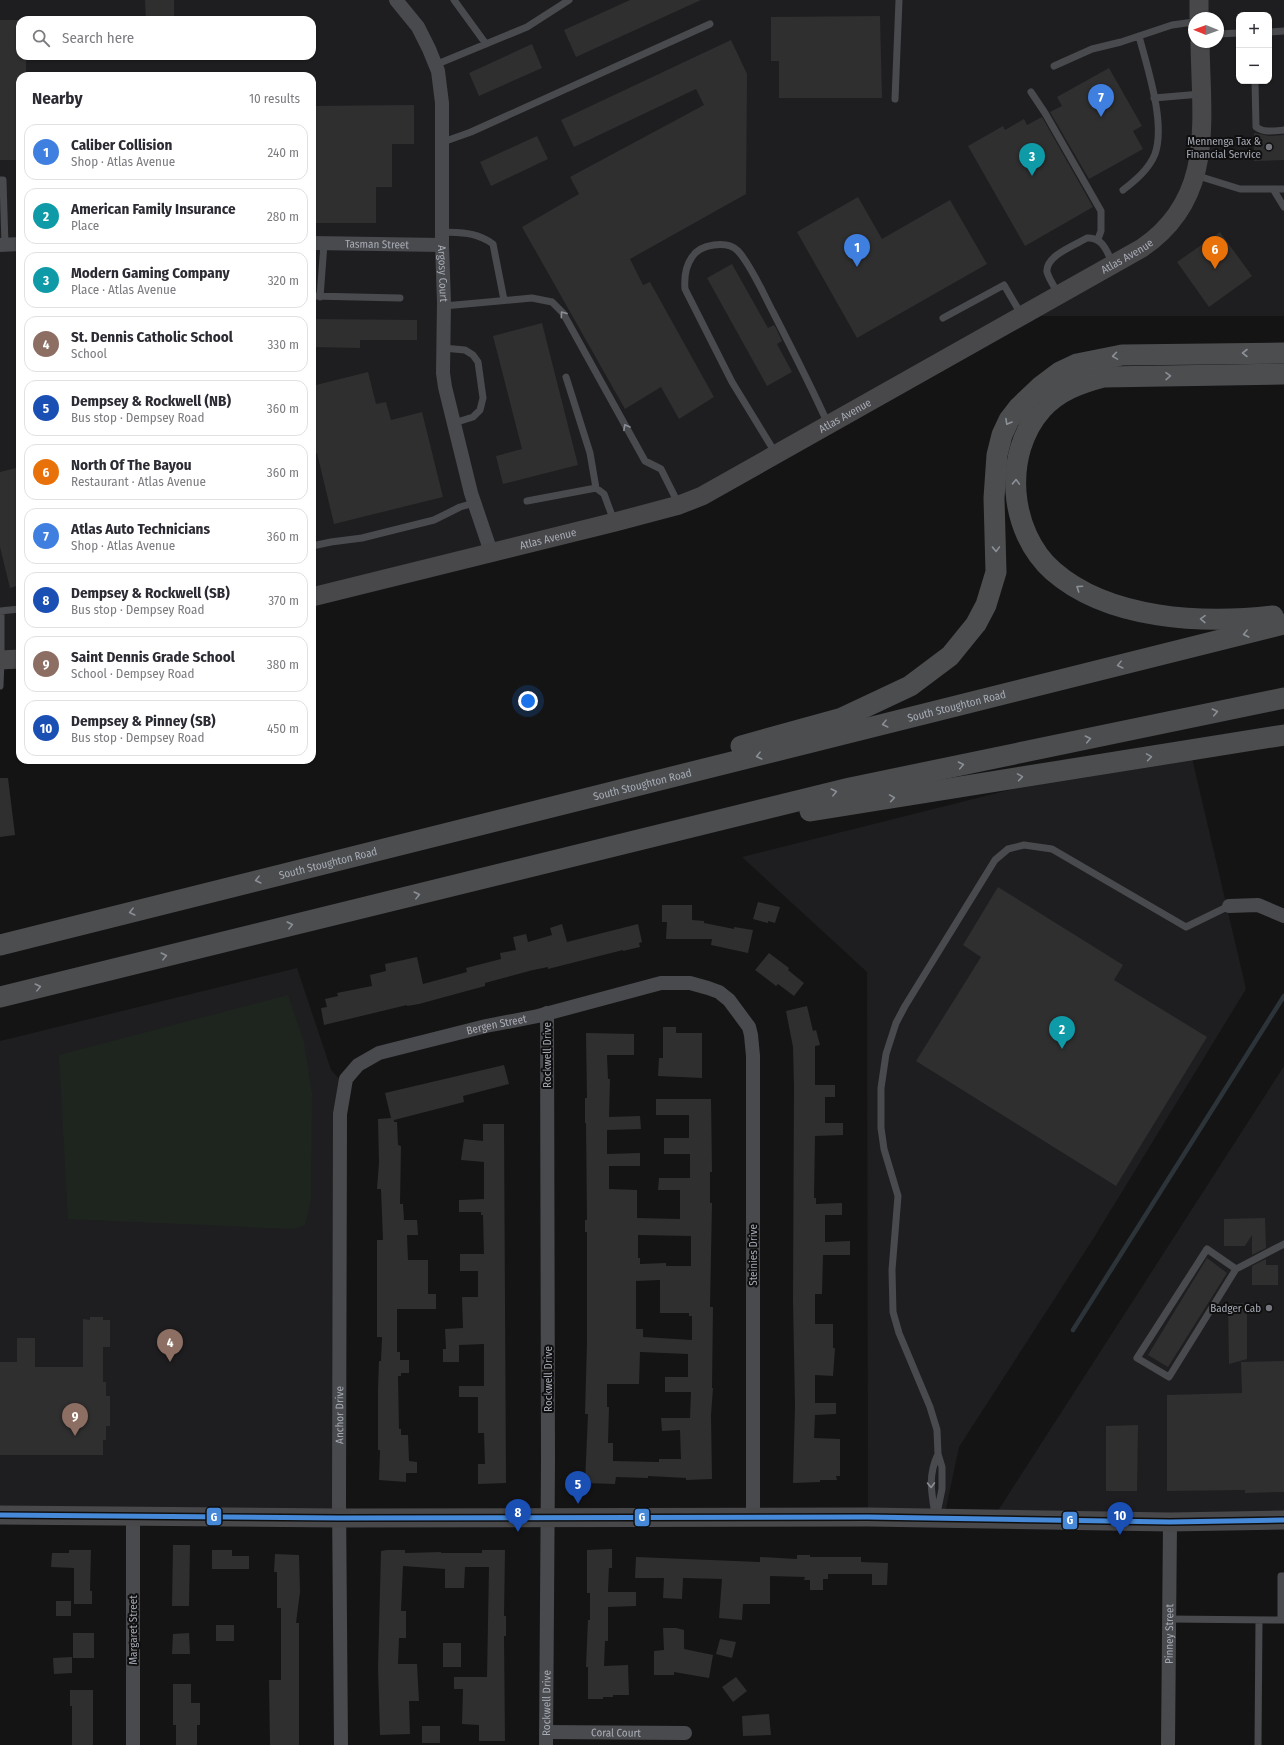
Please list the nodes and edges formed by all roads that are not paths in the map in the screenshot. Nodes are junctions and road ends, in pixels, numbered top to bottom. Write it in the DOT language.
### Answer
graph roads {
  1 [pos="396,0"];
  2 [pos="454,0"];
  3 [pos="569,0"];
  4 [pos="899,0"];
  5 [pos="1199,0"];
  6 [pos="1199,12"];
  7 [pos="1188,23"];
  8 [pos="710,24"];
  9 [pos="1284,31"];
  10 [pos="1272,32"];
  11 [pos="1236,33"];
  12 [pos="1224,34"];
  13 [pos="1139,36"];
  14 [pos="486,44"];
  15 [pos="1200,48"];
  16 [pos="435,64"];
  17 [pos="1054,66"];
  18 [pos="1255,84"];
  19 [pos="1031,92"];
  20 [pos="1200,94"];
  21 [pos="1154,98"];
  22 [pos="895,100"];
  23 [pos="1284,130"];
  24 [pos="443,142"];
  25 [pos="1195,175"];
  26 [pos="0,180"];
  27 [pos="1272,189"];
  28 [pos="1284,189"];
  29 [pos="1123,190"];
  30 [pos="1284,207"];
  31 [pos="442,239"];
  32 [pos="1098,239"];
  33 [pos="16,244"];
  34 [pos="318,244"];
  35 [pos="2,245"];
  36 [pos="1113,264"];
  37 [pos="1059,295"];
  38 [pos="316,296"];
  39 [pos="320,297"];
  40 [pos="400,298"];
  41 [pos="504,300"];
  42 [pos="444,306"];
  43 [pos="1022,316"];
  44 [pos="943,318"];
  45 [pos="443,348"];
  46 [pos="1284,353"];
  47 [pos="1284,374"];
  48 [pos="566,377"];
  49 [pos="454,423"];
  50 [pos="829,425"];
  51 [pos="777,454"];
  52 [pos="596,488"];
  53 [pos="527,501"];
  54 [pos="474,503"];
  55 [pos="679,505"];
  56 [pos="615,522"];
  57 [pos="316,545"];
  58 [pos="491,552"];
  59 [pos="316,593"];
  60 [pos="16,609"];
  61 [pos="0,611"];
  62 [pos="1284,615"];
  63 [pos="1284,624"];
  64 [pos="7,660"];
  65 [pos="0,686"];
  66 [pos="1284,698"];
  67 [pos="1284,735"];
  68 [pos="660,835"];
  69 [pos="323,864"];
  70 [pos="1229,906"];
  71 [pos="1284,916"];
  72 [pos="0,945"];
  73 [pos="0,997"];
  74 [pos="729,1000"];
  75 [pos="547,1013"];
  76 [pos="345,1085"];
  77 [pos="1284,1244"];
  78 [pos="1236,1269"];
  79 [pos="938,1454"];
  80 [pos="0,1515"];
  81 [pos="133,1516"];
  82 [pos="547,1517"];
  83 [pos="754,1517"];
  84 [pos="339,1518"];
  85 [pos="936,1518"];
  86 [pos="1284,1520"];
  87 [pos="1170,1522"];
  88 [pos="1284,1576"];
  89 [pos="1169,1619"];
  90 [pos="1259,1620"];
  91 [pos="1282,1620"];
  92 [pos="685,1733"];
  93 [pos="546,1738"];
  94 [pos="133,1745"];
  95 [pos="341,1745"];
  96 [pos="1168,1745"];
  97 [pos="1258,1745"];
  1 -- 16 [label="street, Argosy Court"];
  2 -- 14 [label="lane"];
  3 -- 14 [label="lane"];
  4 -- 22 [label="lane"];
  5 -- 6 [label="street"];
  7 -- 13 [label="lane"];
  8 -- 24 [label="lane"];
  9 -- 10 [label="lane"];
  11 -- 12 [label="lane"];
  13 -- 17 [label="lane"];
  13 -- 21 [label="lane"];
  14 -- 16 [label="lane"];
  15 -- 20 [label="street, Atlas Avenue"];
  16 -- 24 [label="street, Argosy Court"];
  18 -- 23 [label="lane"];
  19 -- 32 [label="lane"];
  20 -- 21 [label="lane"];
  20 -- 25 [label="street, Atlas Avenue"];
  21 -- 29 [label="lane"];
  24 -- 31 [label="street, Argosy Court"];
  25 -- 27 [label="lane"];
  25 -- 36 [label="street, Atlas Avenue"];
  26 -- 35 [label="lane"];
  27 -- 28 [label="lane"];
  27 -- 30 [label="lane"];
  31 -- 34 [label="street, Tasman Street"];
  31 -- 41 [label="lane"];
  31 -- 42 [label="street, Argosy Court"];
  32 -- 36 [label="lane"];
  32 -- 37 [label="lane"];
  33 -- 35 [label="street"];
  34 -- 39 [label="lane"];
  36 -- 37 [label="street, Atlas Avenue"];
  37 -- 43 [label="street, Atlas Avenue"];
  38 -- 39 [label="lane"];
  39 -- 40 [label="lane"];
  41 -- 42 [label="lane"];
  55 -- 41 [label="lane, one-way"];
  42 -- 45 [label="street, Argosy Court"];
  43 -- 44 [label="lane"];
  43 -- 50 [label="street, Atlas Avenue"];
  45 -- 49 [label="street, Argosy Court"];
  45 -- 49 [label="lane"];
  46 -- 69 [label="main road, one-way"];
  62 -- 47 [label="main road, one-way"];
  48 -- 52 [label="lane"];
  49 -- 54 [label="street, Argosy Court"];
  50 -- 51 [label="street, Atlas Avenue"];
  50 -- 51 [label="lane"];
  51 -- 55 [label="street, Atlas Avenue"];
  52 -- 53 [label="lane"];
  52 -- 56 [label="lane"];
  54 -- 57 [label="lane"];
  54 -- 58 [label="street, Argosy Court"];
  55 -- 56 [label="street, Atlas Avenue"];
  56 -- 58 [label="street, Atlas Avenue"];
  58 -- 59 [label="street, Atlas Avenue"];
  60 -- 61 [label="lane"];
  61 -- 64 [label="lane"];
  63 -- 69 [label="main road, South Stoughton Road, one-way"];
  64 -- 65 [label="lane"];
  68 -- 66 [label="main road, one-way"];
  68 -- 67 [label="main road, one-way"];
  73 -- 68 [label="main road, one-way"];
  69 -- 72 [label="main road, South Stoughton Road, one-way"];
  70 -- 71 [label="street"];
  70 -- 79 [label="lane"];
  74 -- 75 [label="street, Bergen Street"];
  74 -- 83 [label="street, Steinies Drive"];
  75 -- 76 [label="street, Bergen Street"];
  75 -- 82 [label="street, Rockwell Drive"];
  76 -- 84 [label="street, Anchor Drive"];
  77 -- 78 [label="lane"];
  78 -- 78 [label="lane"];
  79 -- 85 [label="lane"];
  79 -- 85 [label="lane, one-way"];
  80 -- 81 [label="street"];
  81 -- 84 [label="street"];
  81 -- 94 [label="street, Margaret Street"];
  82 -- 83 [label="street"];
  82 -- 84 [label="street"];
  82 -- 93 [label="street, Rockwell Drive"];
  83 -- 85 [label="street"];
  84 -- 95 [label="street, Anchor Drive"];
  85 -- 87 [label="street"];
  86 -- 87 [label="street"];
  87 -- 89 [label="street, Pinney Street"];
  88 -- 91 [label="lane"];
  89 -- 90 [label="lane"];
  89 -- 96 [label="street, Pinney Street"];
  90 -- 91 [label="lane"];
  90 -- 97 [label="lane"];
  92 -- 93 [label="street, Coral Court"];
}
